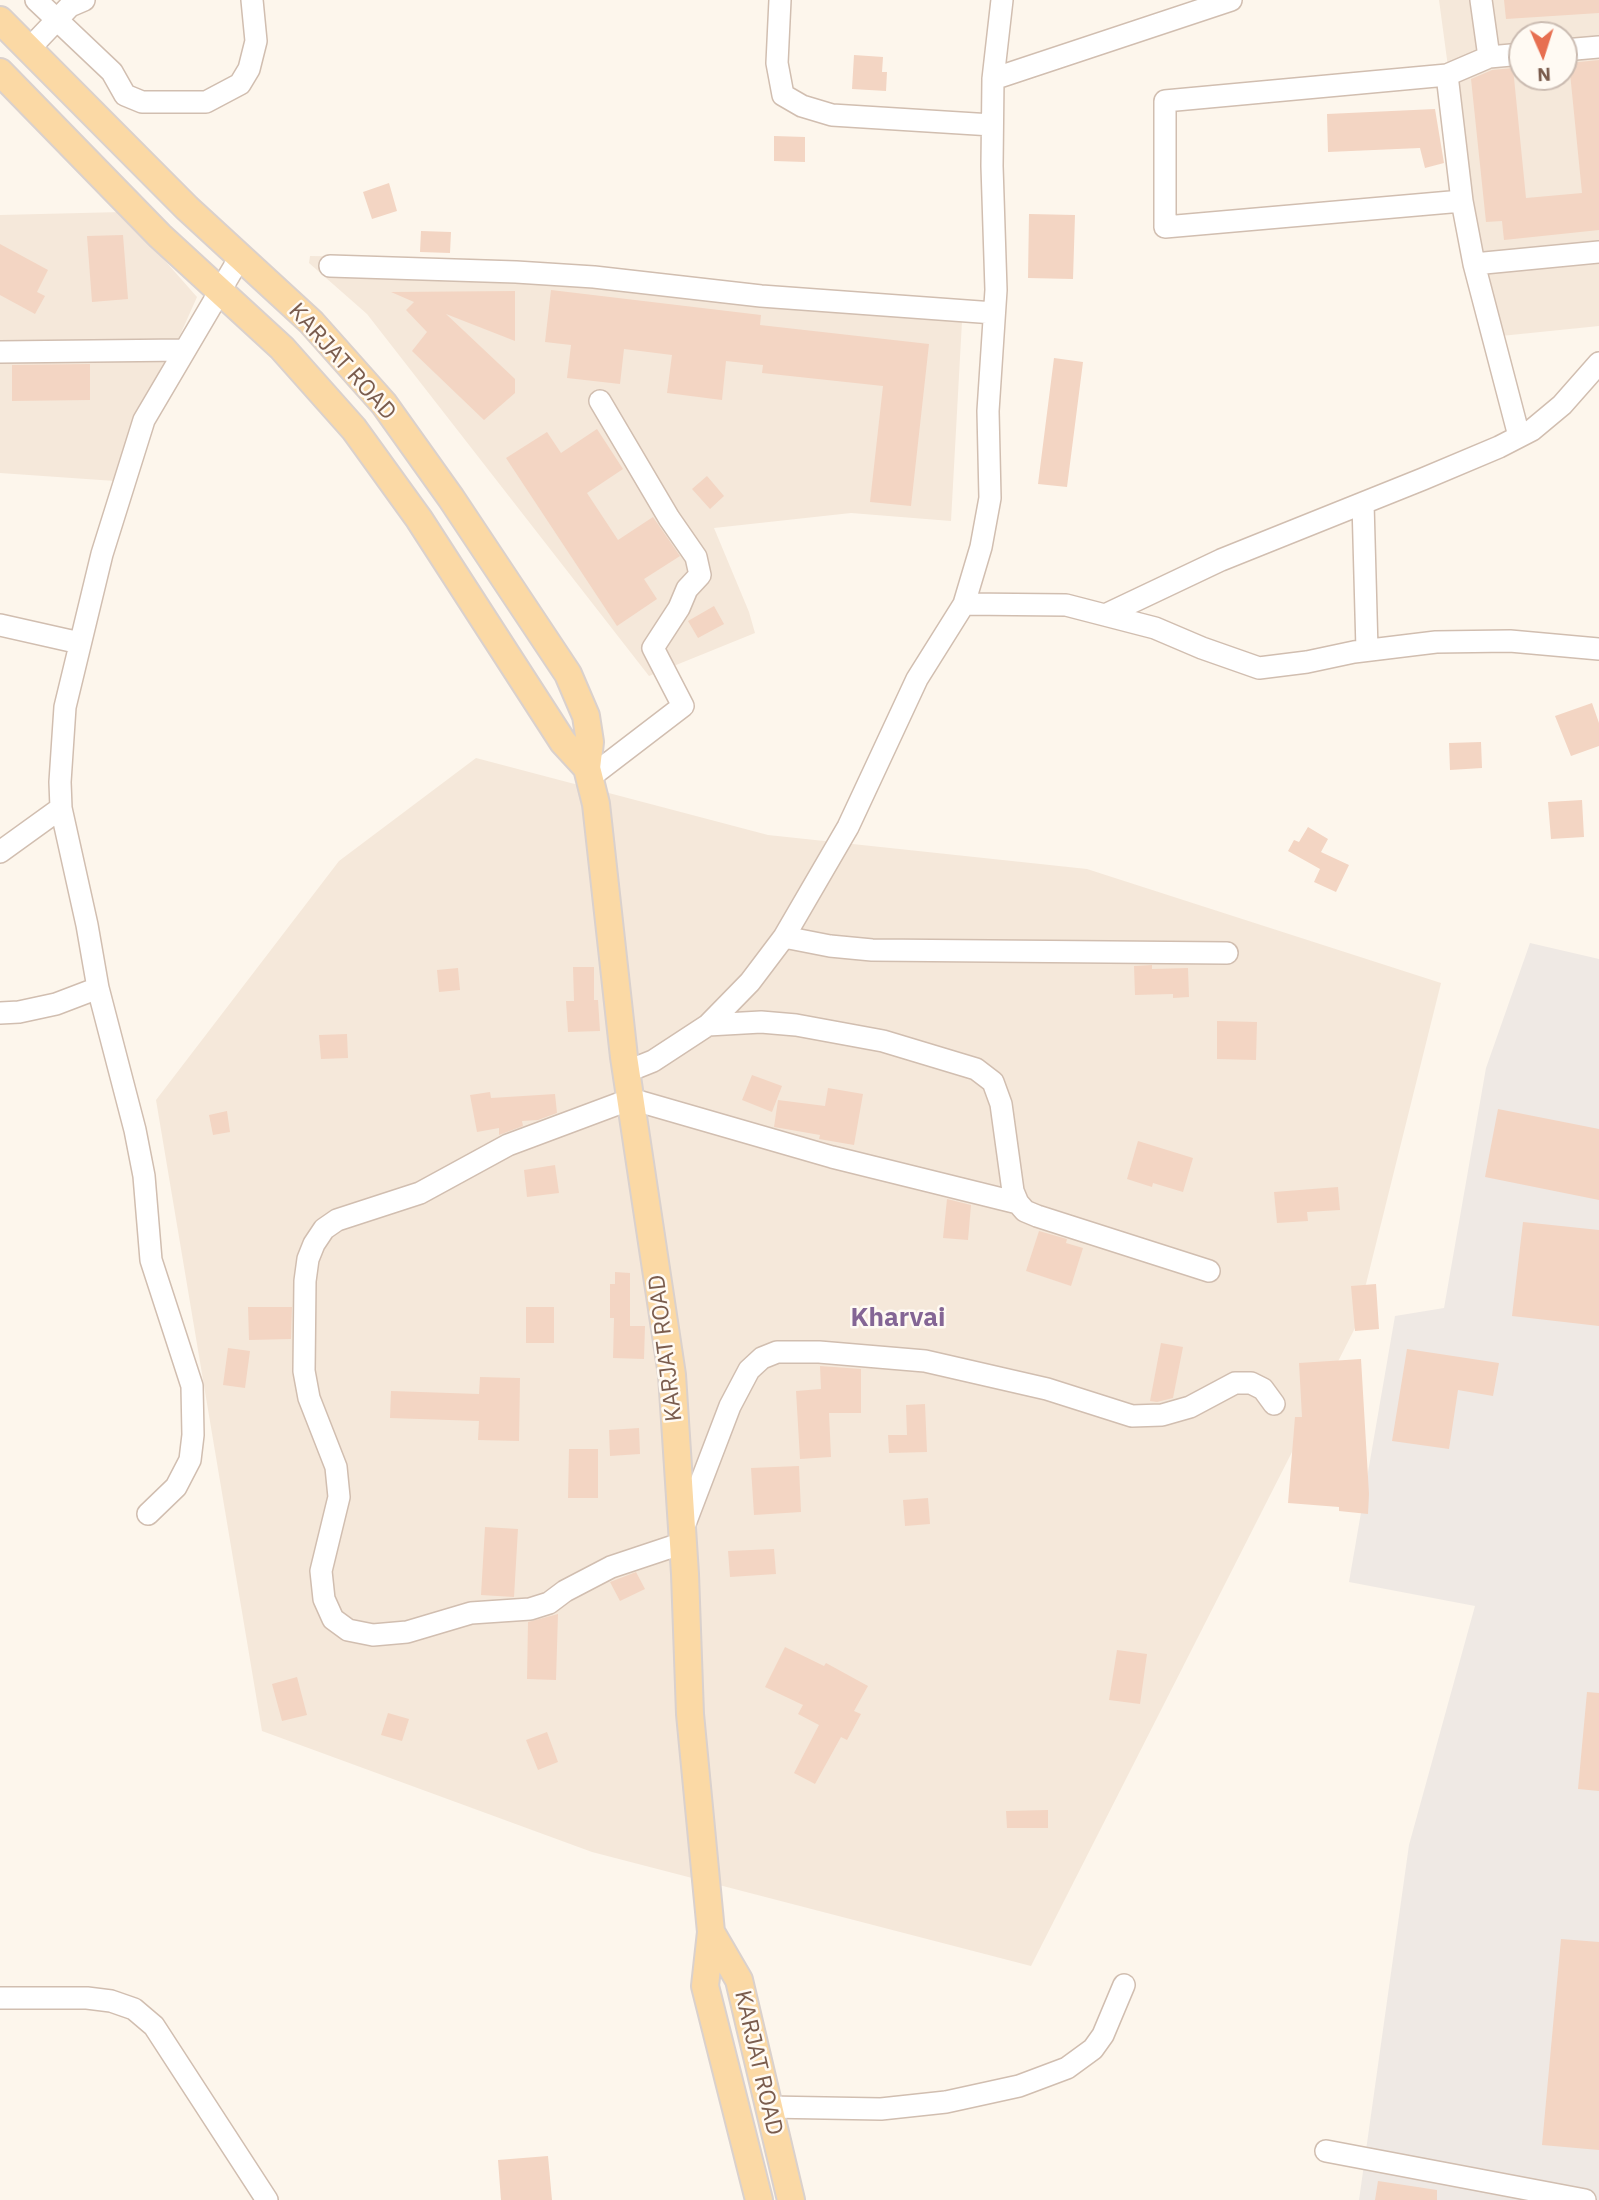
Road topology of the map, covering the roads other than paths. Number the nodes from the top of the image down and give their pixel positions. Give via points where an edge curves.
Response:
1 (36, 0) edge
2 (84, 0) edge
3 (92, 0) edge
4 (251, 0) edge
5 (780, 0) edge
6 (1002, 0) edge
7 (1231, 0) edge
8 (1482, 0) edge
9 (0, 20) edge
10 (57, 20) junction
11 (1599, 47) edge
12 (29, 49) junction
13 (1578, 49) edge
14 (1508, 55) edge
15 (1489, 57) junction
16 (0, 72) edge
17 (1447, 75) junction
18 (993, 79) junction
19 (992, 125) junction
20 (1462, 201) junction
21 (1599, 252) edge
22 (240, 257) junction
23 (1474, 264) junction
24 (330, 266) dead end
25 (219, 291) junction
26 (994, 313) junction
27 (185, 350) junction
28 (0, 352) edge
29 (1599, 363) edge
30 (600, 401) dead end
31 (1519, 436) junction
32 (1363, 503) junction
33 (964, 604) junction
34 (1105, 615) junction
35 (0, 625) edge
36 (80, 643) junction
37 (1599, 649) edge
38 (1367, 650) junction
39 (588, 773) junction
40 (61, 808) junction
41 (0, 852) edge
42 (784, 937) junction
43 (1227, 954) dead end
44 (98, 988) junction
45 (0, 1013) edge
46 (708, 1025) junction
47 (628, 1071) junction
48 (631, 1098) junction
49 (1018, 1203) junction
50 (1209, 1270) dead end
51 (1273, 1404) dead end
52 (148, 1514) dead end
53 (683, 1537) junction
54 (711, 1931) junction
55 (1124, 1985) dead end
56 (0, 1998) edge
57 (768, 2107) junction
58 (1326, 2151) dead end
59 (267, 2200) edge
60 (759, 2200) edge
61 (789, 2200) edge
62 (1585, 2200) edge

1 - 10 street
2 - 3 street
2 - 10 street via 70,5
4 - 10 street via 256,41 249,69 240,84 206,102 142,102 125,94 112,72
5 - 19 street via 776,62 783,95 832,115
6 - 18 street
7 - 18 street
8 - 15 street
9 - 12 main road, KARJAT ROAD
10 - 12 street
11 - 13 street
12 - 22 main road, KARJAT ROAD
14 - 15 street
15 - 17 street
16 - 25 main road, KARJAT ROAD
17 - 20 street
17 - 20 street via 1165,101 1165,227
18 - 19 street
19 - 26 street
20 - 23 street
21 - 23 street
22 - 25 street
22 - 39 main road, KARJAT ROAD via 311,323 384,404 451,498 568,674 586,716
23 - 31 street
24 - 26 street via 542,274
25 - 27 street
25 - 39 main road, KARJAT ROAD via 282,348 354,429
26 - 33 street via 988,411 990,498
27 - 28 street
27 - 36 street via 144,420
29 - 31 street via 1562,405
30 - 39 street via 696,557 699,575 653,648 683,705
31 - 32 street
32 - 34 street via 1221,560
32 - 38 street
33 - 34 street via 1066,605
33 - 42 street via 917,679 848,827
34 - 38 street via 1155,628 1259,668
35 - 36 street
36 - 40 street via 65,707
37 - 38 street via 1510,641 1436,642
39 - 47 main road, KARJAT ROAD via 596,804
40 - 41 street
40 - 44 street
42 - 43 street via 872,950
42 - 46 street via 750,982
44 - 45 street via 56,1004
44 - 52 street via 144,1176 151,1260 192,1386 190,1460 176,1487
46 - 47 street via 653,1061
46 - 49 street via 796,1025 883,1041 976,1069 993,1082 1001,1104
47 - 48 main road, KARJAT ROAD
48 - 49 street via 832,1157
48 - 53 main road, KARJAT ROAD via 672,1375
48 - 53 street via 508,1145 420,1192 337,1220 314,1244 305,1281 304,1371 309,1398 336,1467 339,1497 321,1571 324,1599 333,1619 348,1630 373,1635 407,1632 471,1613 530,1609 549,1603 611,1567
49 - 50 street via 1037,1216
51 - 53 street via 1263,1389 1234,1383 1190,1406 1162,1415 1132,1416 1047,1389 925,1361 777,1353 762,1358 749,1370 730,1406
53 - 54 main road, KARJAT ROAD via 690,1714
54 - 57 main road, KARJAT ROAD via 739,1980
54 - 60 main road, KARJAT ROAD via 705,1986
55 - 57 street via 1104,2035 1093,2049 1067,2068 1020,2087 881,2109
56 - 59 street via 87,1998 134,2009 154,2026
57 - 61 main road, KARJAT ROAD
58 - 62 street

